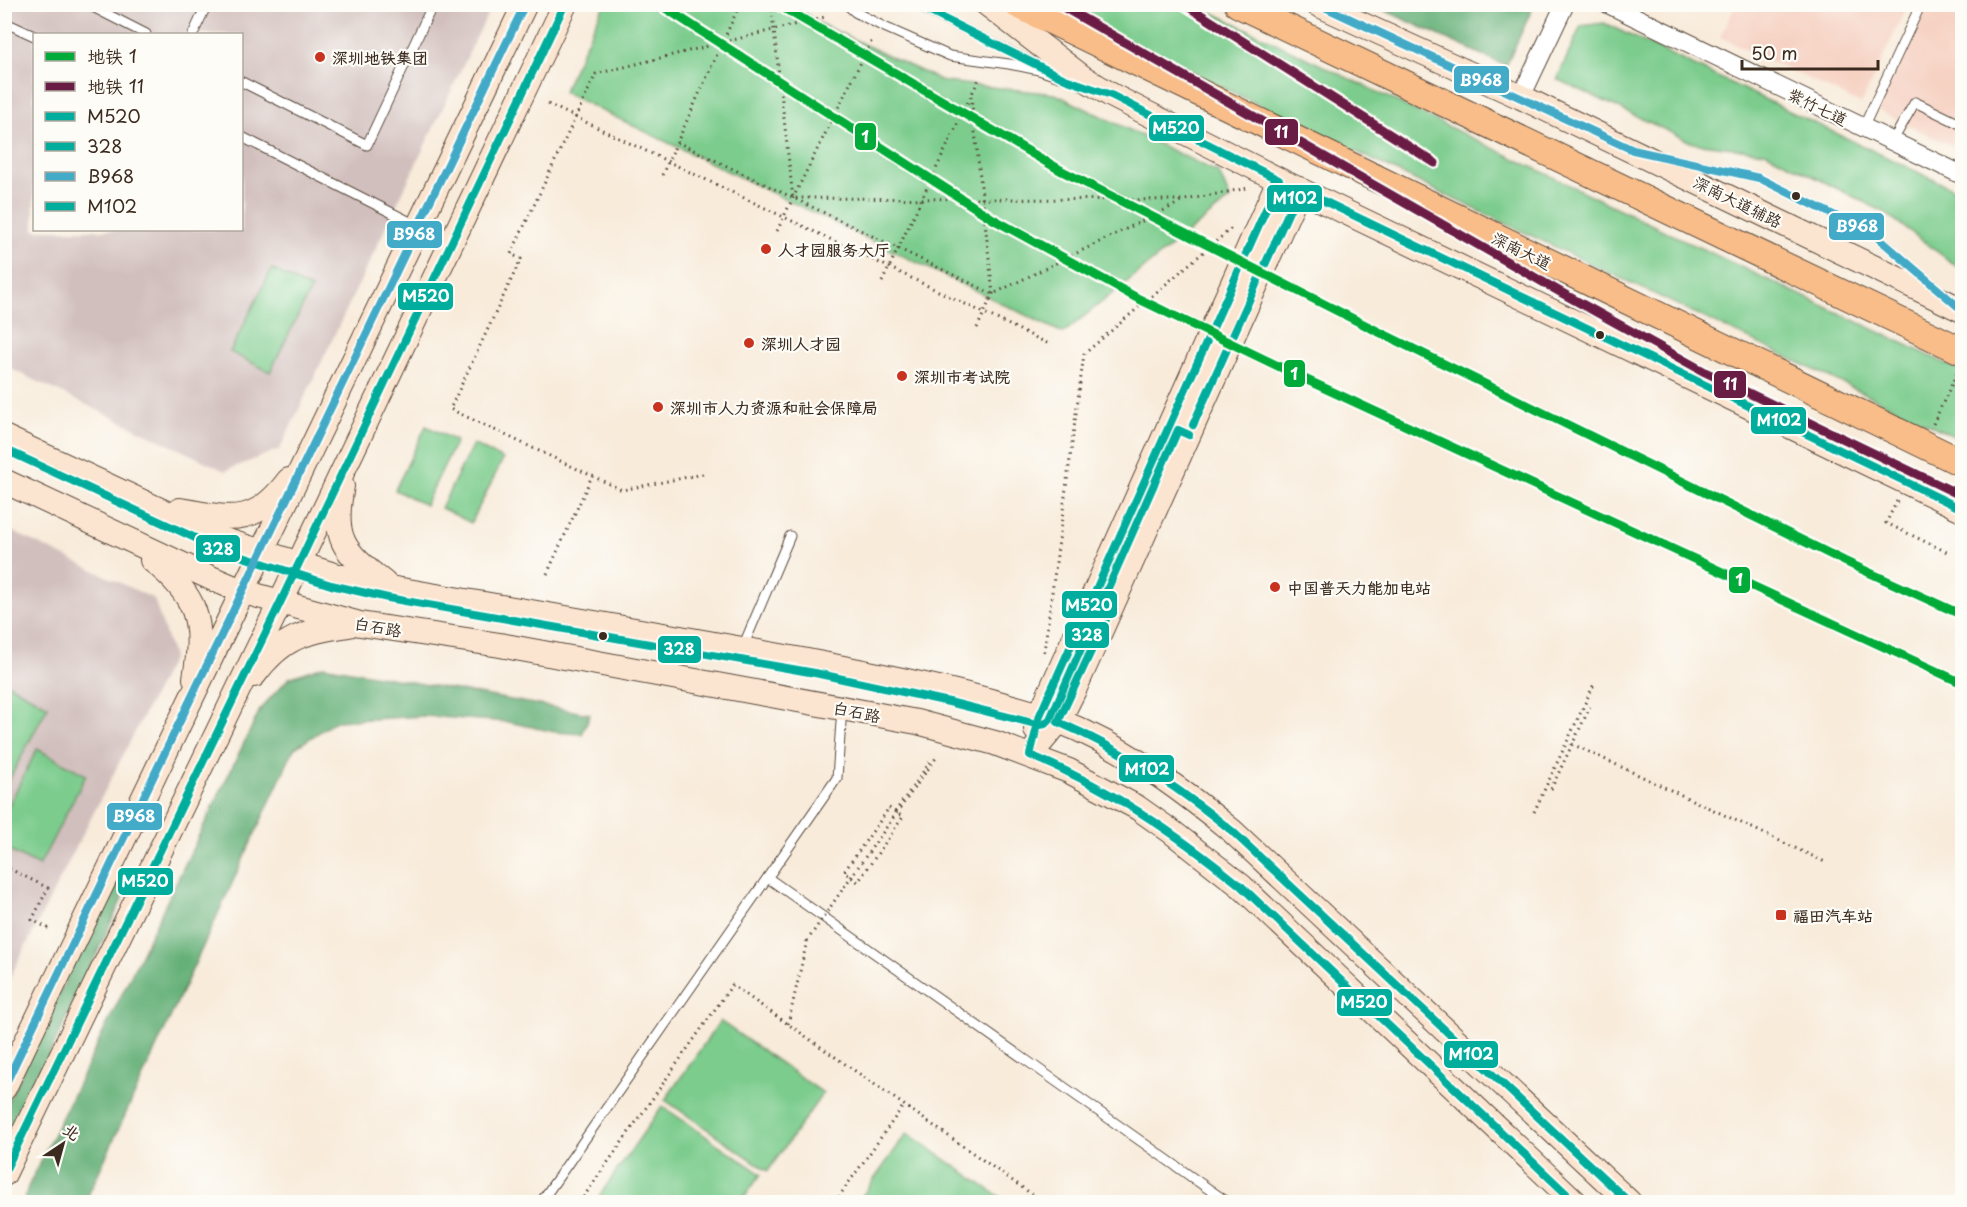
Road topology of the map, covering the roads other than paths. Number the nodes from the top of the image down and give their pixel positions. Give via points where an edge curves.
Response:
1 (87, 4) edge
2 (207, 4) edge
3 (433, 4) edge
4 (525, 4) edge
5 (565, 4) edge
6 (846, 4) edge
7 (913, 4) edge
8 (987, 4) edge
9 (1017, 4) edge
10 (1238, 4) edge
11 (1317, 4) edge
12 (1565, 4) edge
13 (1608, 4) edge
14 (1921, 4) edge
15 (4, 22) edge
16 (145, 33) edge
17 (193, 33) edge
18 (33, 36) edge
19 (1065, 79) junction
20 (243, 83) edge
21 (1111, 95) junction
22 (1521, 97) junction
23 (1962, 125) edge
24 (1863, 128) junction
25 (243, 138) edge
26 (1892, 142) junction
27 (1962, 175) edge
28 (1289, 185) junction
29 (418, 226) junction
30 (1962, 310) edge
31 (1962, 351) edge
32 (4, 437) edge
33 (309, 454) junction
34 (348, 459) junction
35 (1961, 463) edge
36 (4, 481) edge
37 (141, 503) junction
38 (1962, 509) edge
39 (122, 536) junction
40 (790, 536) dead end
41 (262, 553) junction
42 (299, 564) junction
43 (390, 588) junction
44 (244, 592) junction
45 (280, 603) junction
46 (360, 624) junction
47 (742, 649) junction
48 (191, 700) junction
49 (842, 708) junction
50 (224, 717) junction
51 (1049, 718) junction
52 (1030, 755) junction
53 (768, 878) junction
54 (4, 1088) edge
55 (4, 1174) edge
56 (541, 1203) edge
57 (1227, 1203) edge
58 (1575, 1203) edge
59 (1629, 1203) edge

1 - 16 lane
2 - 17 lane
3 - 20 lane via 367,146
4 - 29 main road
5 - 34 main road
6 - 19 lane via 882,26 950,56 1009,64
7 - 19 lane
8 - 21 main road
9 - 35 main road, 深南大道
10 - 31 main road
11 - 22 main road, 深南大道辅路
12 - 22 street
13 - 24 street, 紫竹七道
14 - 24 lane
15 - 18 lane
19 - 21 lane
21 - 28 main road
22 - 30 main road, 深南大道辅路
23 - 26 lane via 1915,102
24 - 26 street, 紫竹七道
25 - 29 lane
26 - 27 street, 紫竹七道
28 - 38 main road
28 - 51 main road
29 - 33 main road
32 - 37 main road
33 - 37 main road via 273,499 238,518
33 - 41 main road
34 - 42 main road
34 - 43 main road via 339,511 342,543 357,563
36 - 39 main road, 白石路
37 - 41 main road
39 - 44 main road, 白石路
39 - 48 main road via 178,582 190,598 199,637
40 - 47 lane
41 - 42 main road
41 - 44 main road
42 - 43 main road
42 - 45 main road
43 - 47 main road
44 - 45 main road, 白石路
44 - 48 main road
45 - 46 main road, 白石路
45 - 50 main road
46 - 49 main road, 白石路 via 500,645
46 - 50 main road via 315,630 281,645 265,660
47 - 51 main road via 943,688
48 - 54 main road
49 - 52 main road, 白石路 via 955,731
49 - 53 lane via 837,778
50 - 55 main road
51 - 52 main road
51 - 59 main road via 1125,754 1199,803
52 - 58 main road, 白石路 via 1102,787 1207,858
53 - 56 lane
53 - 57 lane

